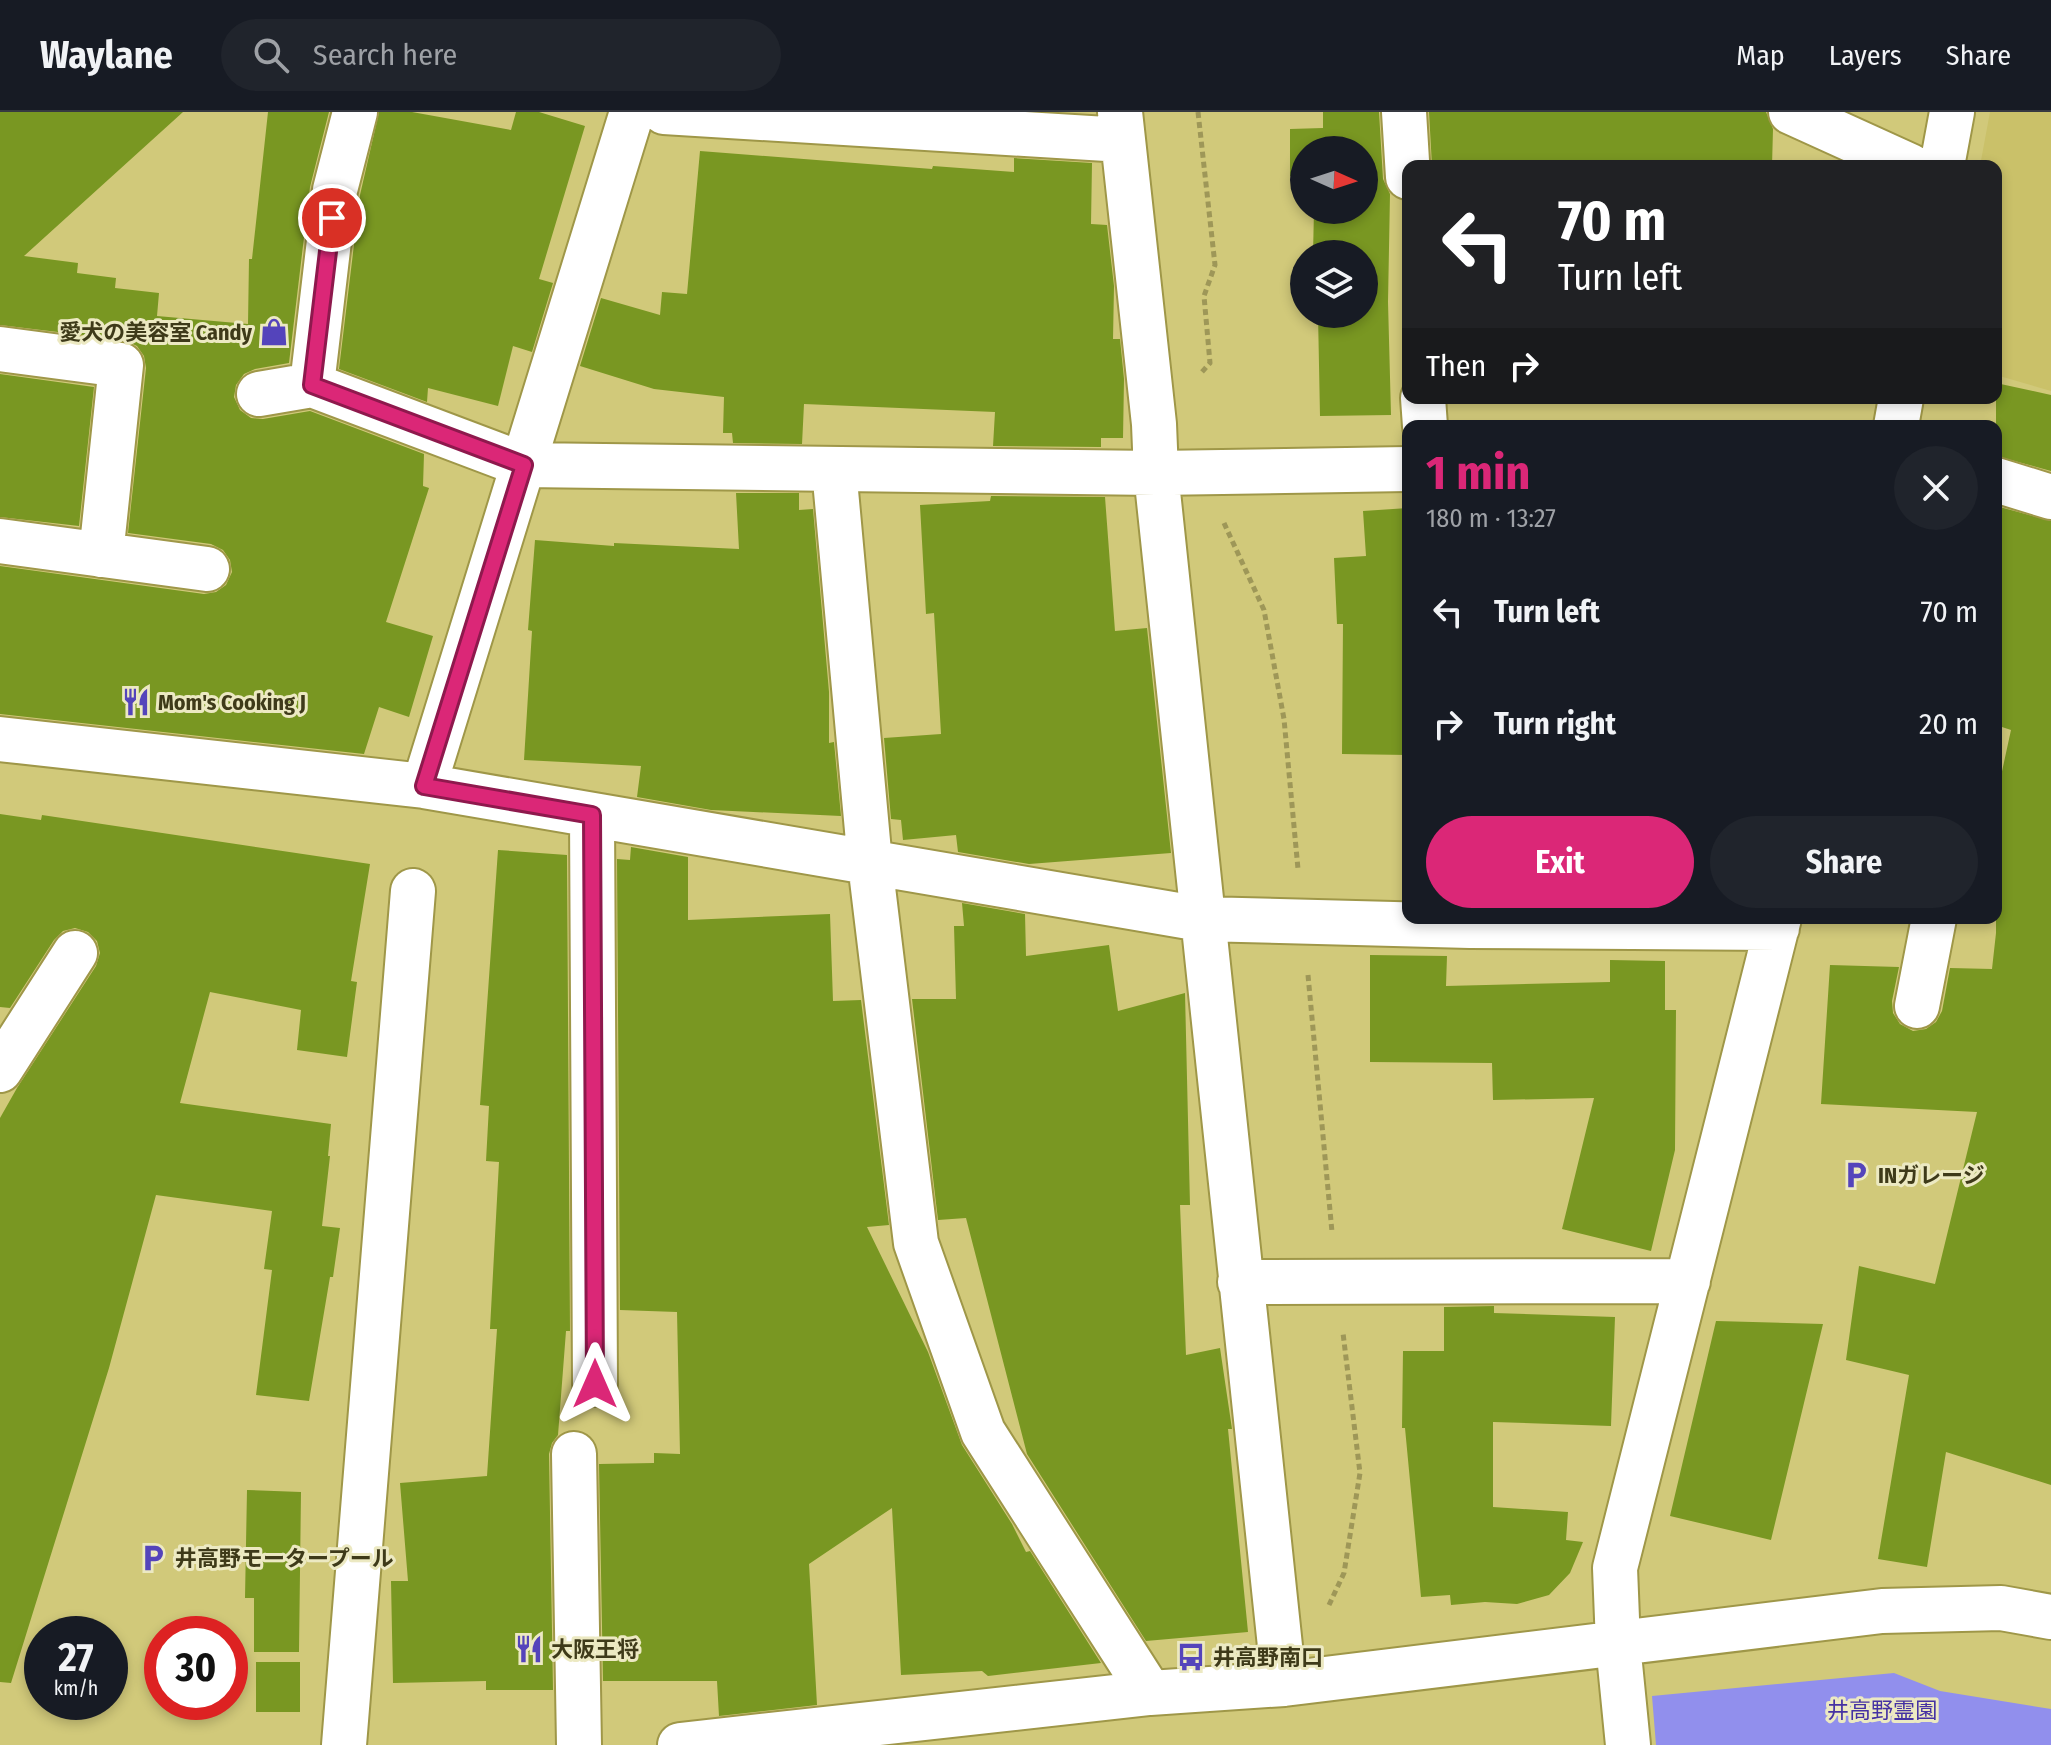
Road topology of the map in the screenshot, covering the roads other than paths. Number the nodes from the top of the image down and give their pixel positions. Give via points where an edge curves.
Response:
1 (355, 112) edge
2 (632, 112) edge
3 (664, 112) edge
4 (1404, 112) edge
5 (1791, 112) edge
6 (1952, 112) edge
7 (1121, 126) edge
8 (1407, 160) edge
9 (1897, 160) edge
10 (1943, 160) edge
11 (0, 349) edge
12 (312, 385) junction
13 (259, 394) dead end
14 (524, 465) junction
15 (834, 469) junction
16 (1402, 469) edge
17 (1156, 473) junction
18 (2002, 482) edge
19 (2051, 497) edge
20 (0, 541) edge
21 (101, 555) junction
22 (207, 569) dead end
23 (0, 739) edge
24 (424, 786) junction
25 (592, 815) junction
26 (870, 863) junction
27 (413, 891) dead end
28 (1201, 919) junction
29 (1402, 922) edge
30 (1778, 924) edge
31 (1933, 924) edge
32 (75, 953) dead end
33 (1917, 1006) dead end
34 (0, 1070) edge
35 (1688, 1281) junction
36 (1240, 1282) junction
37 (595, 1384) dead end
38 (574, 1454) dead end
39 (2051, 1617) edge
40 (1618, 1644) junction
41 (1284, 1684) junction
42 (1150, 1693) junction
43 (344, 1745) edge
44 (579, 1745) edge
45 (680, 1745) edge
46 (1628, 1745) edge

1 - 12 street via 335,190
2 - 14 street
3 - 7 street
4 - 8 street
5 - 9 street
6 - 10 street
7 - 17 street
11 - 21 street via 121,365
12 - 13 street
12 - 14 street
14 - 15 street
14 - 24 street
15 - 17 street
15 - 26 street
16 - 17 street
17 - 28 street
18 - 19 street
20 - 21 street
21 - 22 street
23 - 24 street
24 - 25 street
25 - 26 street
25 - 37 street
26 - 28 street
26 - 42 street via 916,1243 983,1432
27 - 43 street
28 - 29 street
28 - 36 street
30 - 35 street
31 - 33 street
32 - 34 street
35 - 36 street
35 - 40 street via 1615,1568
36 - 41 street
38 - 44 street
39 - 40 street via 2001,1608 1882,1611
40 - 41 street
40 - 46 street
41 - 42 street
42 - 45 street

